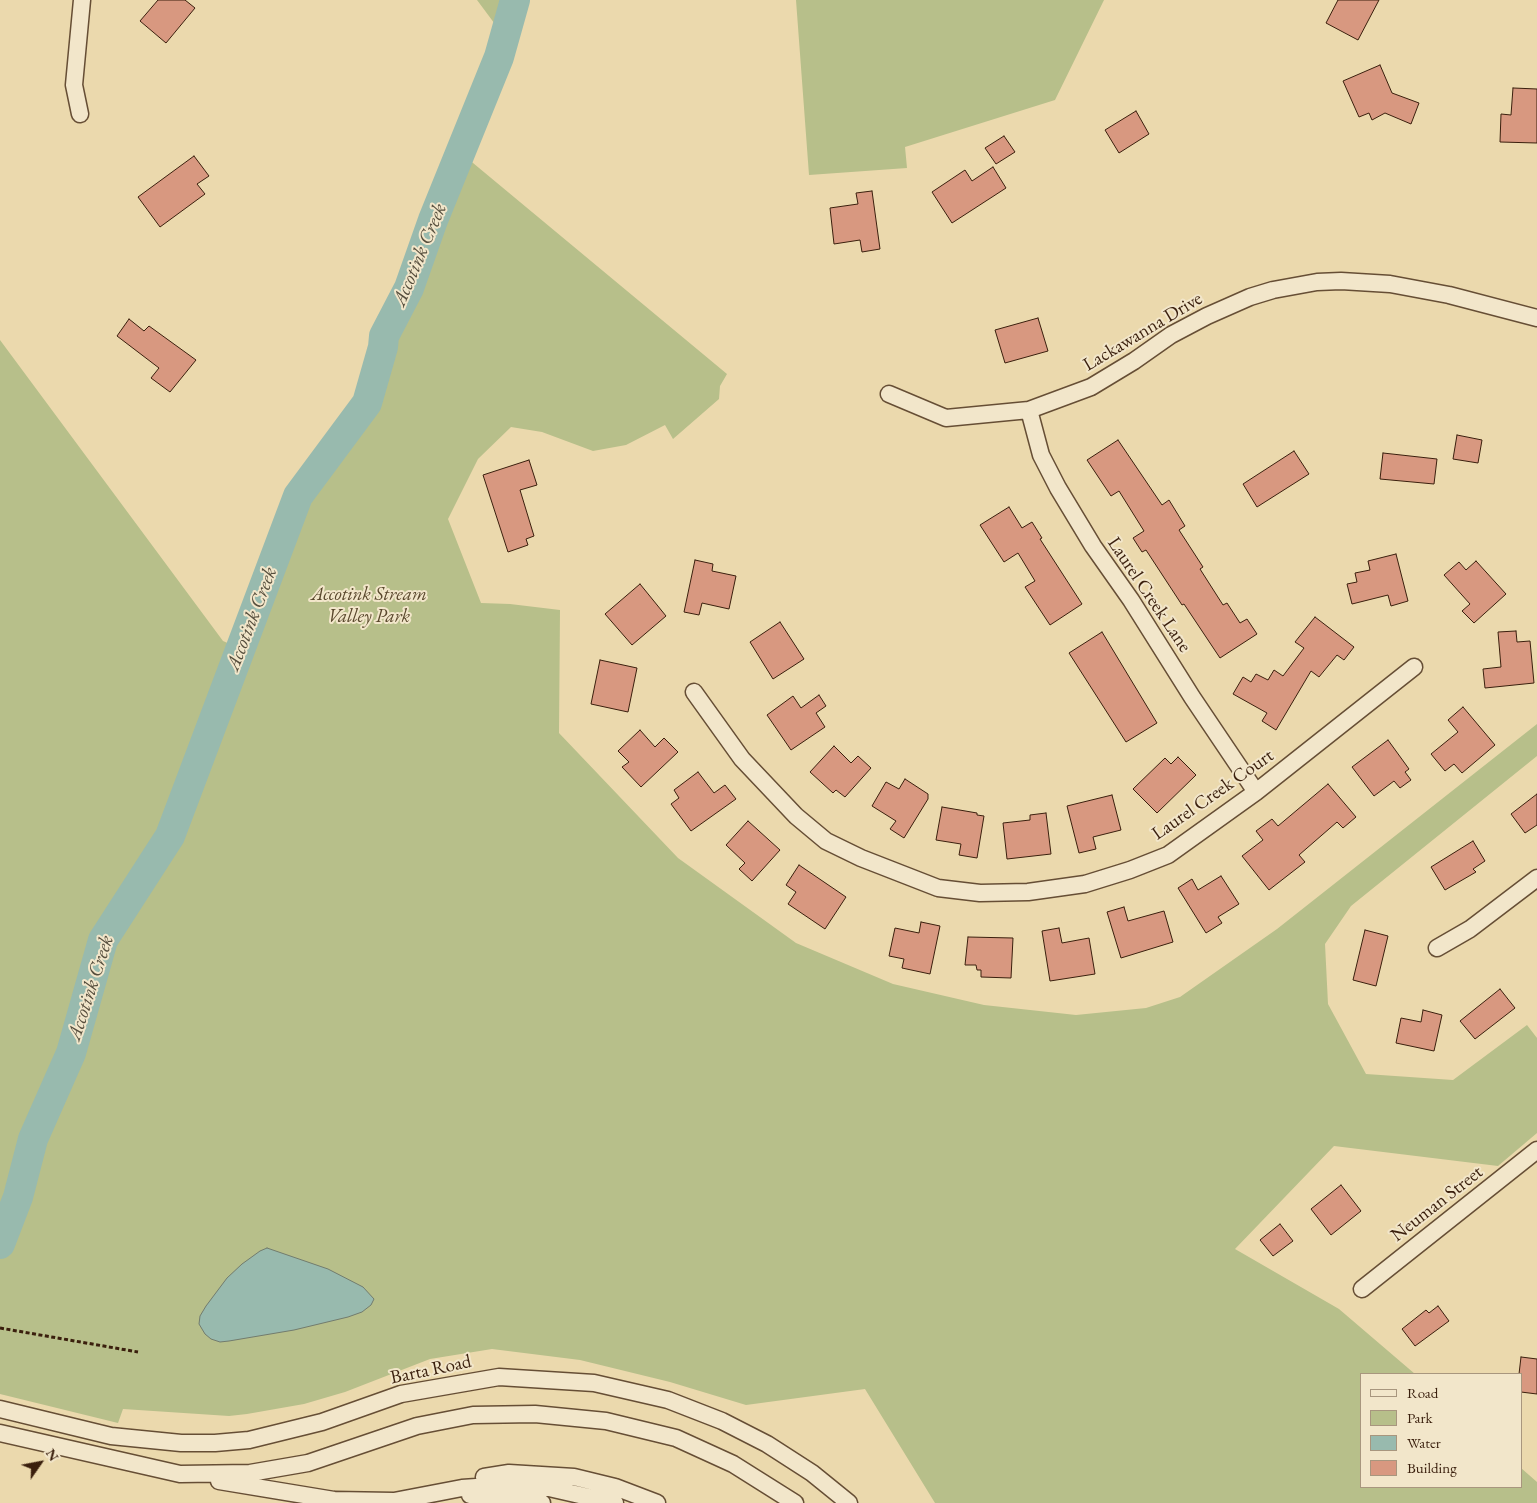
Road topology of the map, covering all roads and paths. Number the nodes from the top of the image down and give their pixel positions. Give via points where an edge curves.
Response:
1 (82, 0) edge
2 (80, 114) dead end
3 (1537, 318) edge
4 (889, 394) dead end
5 (1028, 410) junction
6 (1414, 667) dead end
7 (694, 692) dead end
8 (1256, 792) junction
9 (1537, 878) edge
10 (1437, 948) dead end
11 (1537, 1150) edge
12 (1362, 1289) dead end
13 (0, 1328) edge
14 (138, 1352) dead end
15 (0, 1409) edge
16 (0, 1432) edge
17 (180, 1474) junction
18 (418, 1497) junction
19 (473, 1503) edge
20 (542, 1503) edge
21 (614, 1503) edge
22 (658, 1503) edge
23 (795, 1503) edge
24 (849, 1503) edge

1 - 2 street via 74,85
3 - 5 street, Lackawanna Drive via 1449,294 1390,284 1342,281 1297,285 1250,297 1207,316 1171,335 1091,387
4 - 5 street, Lackawanna Drive via 946,418
5 - 8 street, Laurel Creek Lane via 1041,455 1068,505
6 - 8 street, Laurel Creek Court
7 - 8 street, Laurel Creek Court via 742,759 796,816 826,841 938,888 980,893 1028,892 1094,881 1168,854
9 - 10 street via 1470,929
11 - 12 street, Neuman Street
13 - 14 path
15 - 24 street, Barta Road via 111,1436 215,1443 250,1440 322,1422 401,1394 489,1378 594,1383 668,1400 722,1421 767,1444 812,1473
16 - 17 street
17 - 18 street via 334,1500 394,1501
17 - 23 street via 250,1473 308,1463 417,1426 473,1415 535,1414 606,1421 676,1438 733,1464
18 - 19 street
18 - 20 street via 471,1495
18 - 21 street via 462,1488 505,1485 549,1488
18 - 22 street via 462,1481 509,1473 574,1477 615,1487

